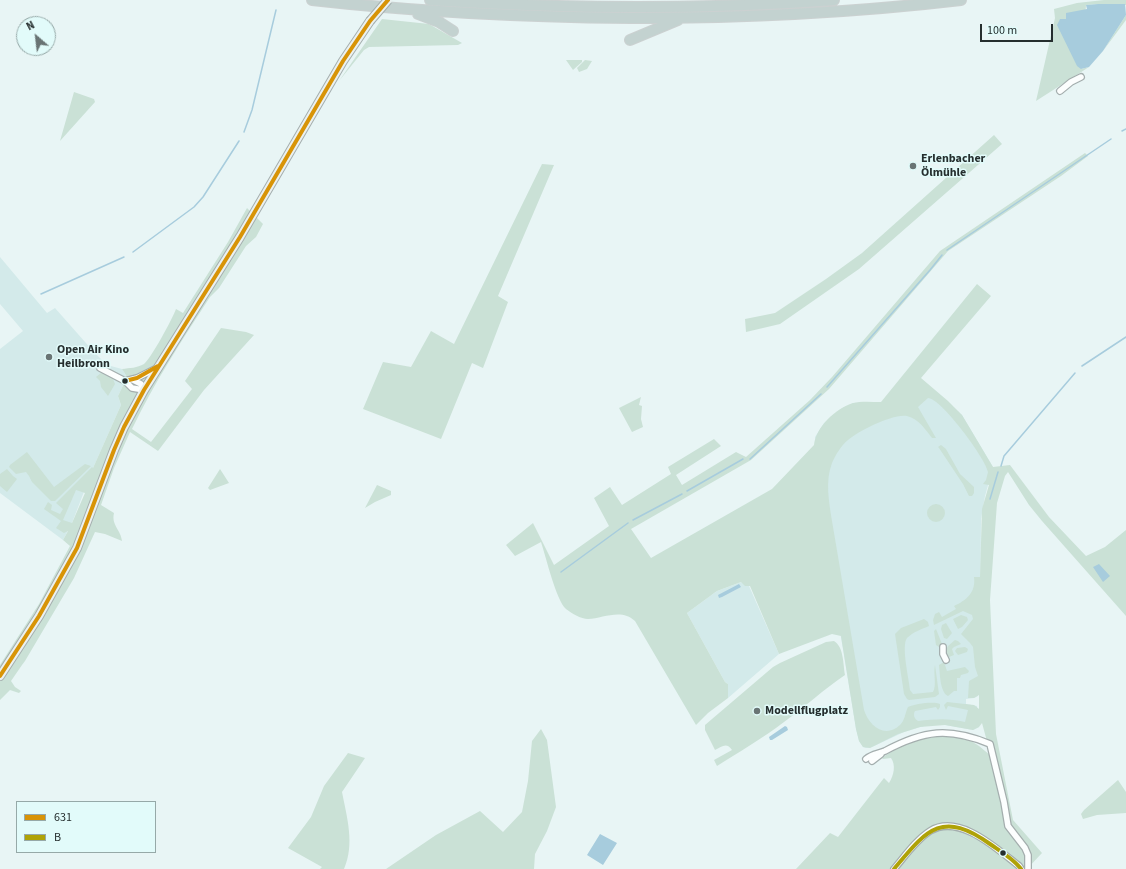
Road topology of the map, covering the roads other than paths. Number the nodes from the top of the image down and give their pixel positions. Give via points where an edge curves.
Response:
1 (312, 0) edge
2 (388, 0) edge
3 (430, 0) edge
4 (674, 0) edge
5 (834, 0) edge
6 (961, 0) edge
7 (648, 7) junction
8 (407, 10) junction
9 (685, 18) junction
10 (453, 31) dead end
11 (630, 40) dead end
12 (1082, 77) dead end
13 (1060, 90) dead end
14 (100, 368) dead end
15 (157, 368) junction
16 (133, 380) junction
17 (125, 381) junction
18 (144, 390) junction
19 (943, 647) dead end
20 (946, 660) dead end
21 (0, 676) edge
22 (869, 760) dead end
23 (894, 869) edge
24 (1021, 869) edge
25 (1028, 869) edge

1 - 8 highway
2 - 15 main road, bridge via 370,21 343,61 240,237
3 - 7 highway via 489,4
4 - 7 highway
5 - 7 highway
6 - 9 highway via 820,12
8 - 9 highway via 533,16
8 - 10 highway via 439,22
9 - 11 highway
12 - 13 street
14 - 17 street
15 - 16 street
15 - 18 main road
16 - 17 street
16 - 18 street via 141,384
17 - 18 street via 132,388
18 - 21 main road via 114,450 77,548 39,616
19 - 20 street
22 - 25 street via 905,741 933,733 952,733 990,744 1008,826 1025,848
23 - 24 street via 931,830 945,826 970,831

